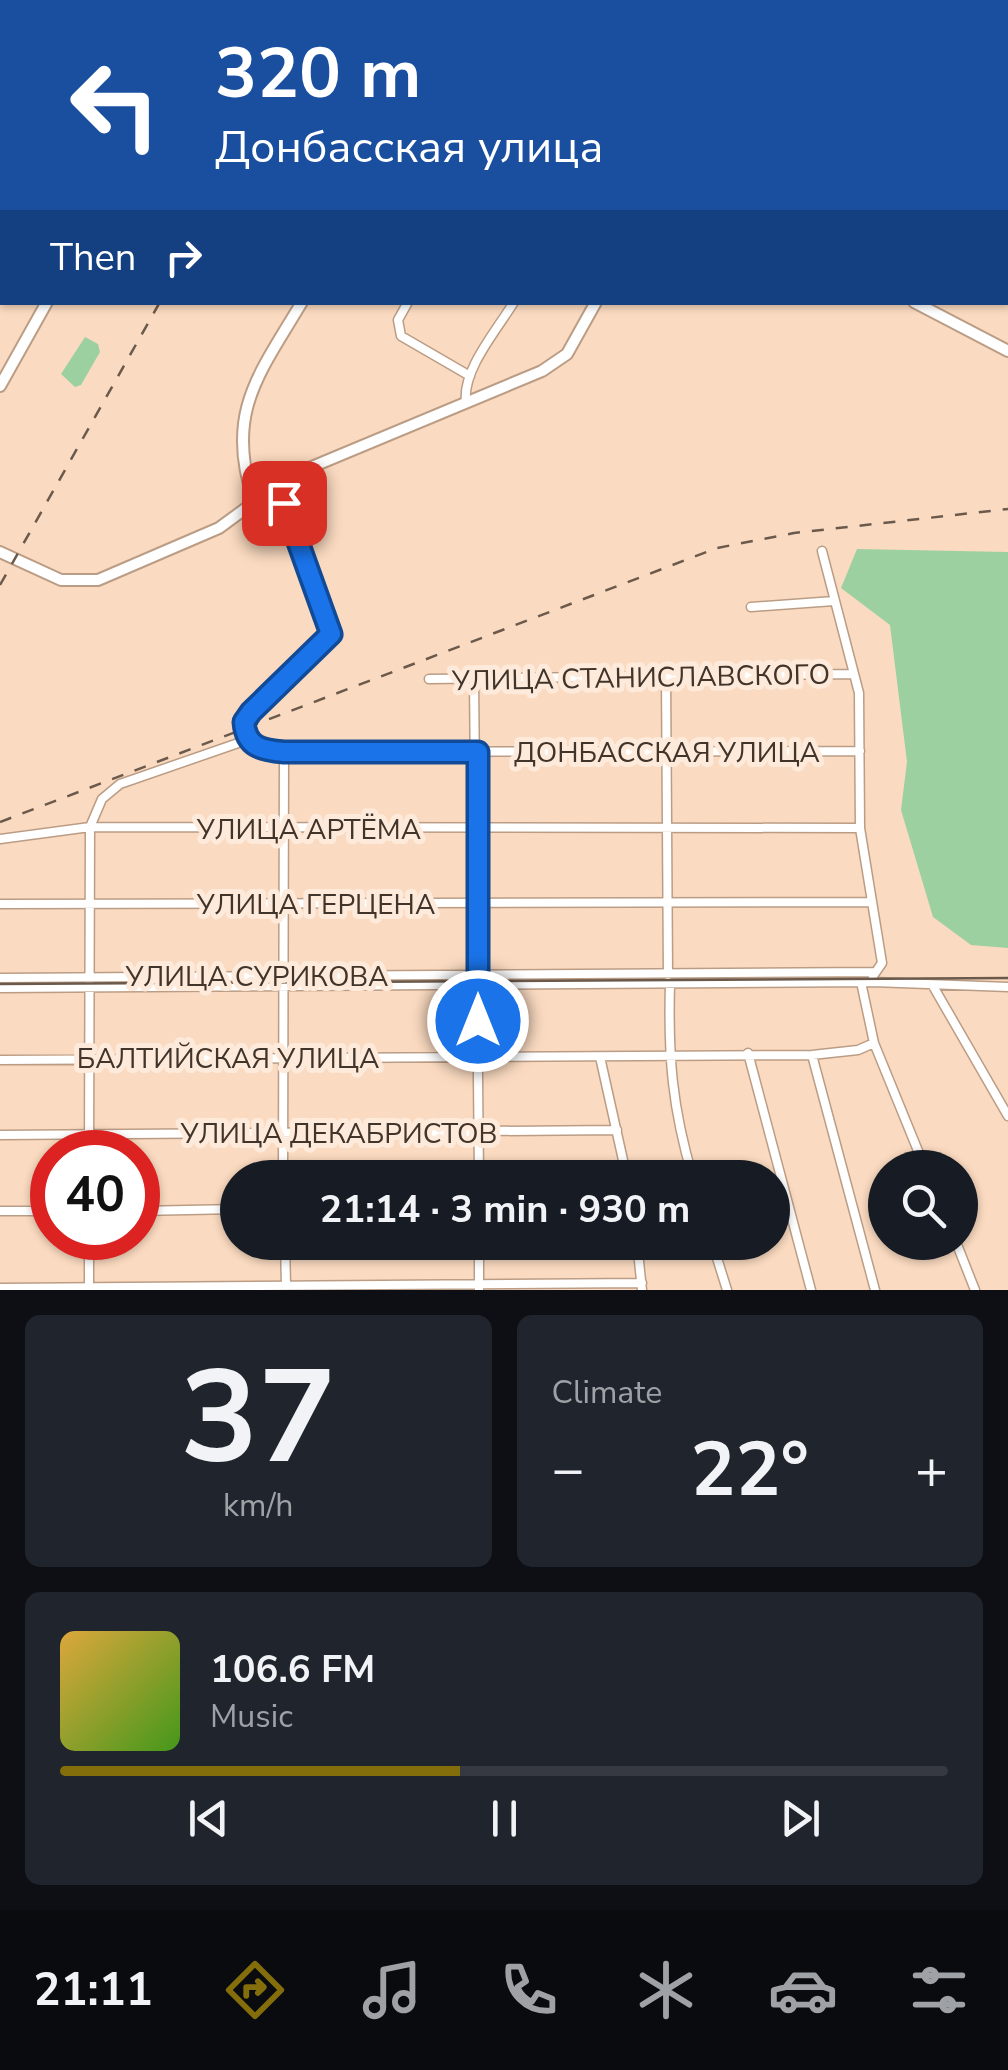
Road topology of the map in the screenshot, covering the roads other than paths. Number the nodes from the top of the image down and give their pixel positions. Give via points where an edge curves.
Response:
1 (45, 305) edge
2 (300, 305) edge
3 (406, 305) edge
4 (512, 305) edge
5 (594, 305) edge
6 (920, 305) edge
7 (1008, 351) edge
8 (470, 376) junction
9 (0, 386) edge
10 (466, 402) junction
11 (270, 488) junction
12 (254, 500) junction
13 (822, 550) dead end
14 (0, 552) edge
15 (834, 601) junction
16 (751, 607) dead end
17 (666, 674) junction
18 (852, 674) junction
19 (430, 679) dead end
20 (474, 680) junction
21 (247, 740) junction
22 (669, 751) junction
23 (284, 752) junction
24 (478, 752) junction
25 (860, 752) junction
26 (90, 827) junction
27 (860, 828) junction
28 (280, 829) junction
29 (477, 830) junction
30 (669, 830) junction
31 (0, 839) edge
32 (871, 902) junction
33 (668, 903) junction
34 (0, 904) edge
35 (282, 904) junction
36 (477, 904) junction
37 (87, 906) junction
38 (873, 977) junction
39 (0, 978) edge
40 (282, 980) junction
41 (478, 980) junction
42 (669, 980) junction
43 (89, 981) junction
44 (861, 982) junction
45 (933, 986) junction
46 (1008, 987) edge
47 (0, 988) edge
48 (874, 1043) junction
49 (748, 1053) junction
50 (812, 1055) junction
51 (283, 1056) junction
52 (668, 1056) junction
53 (600, 1057) junction
54 (478, 1058) junction
55 (87, 1059) junction
56 (0, 1060) edge
57 (1008, 1116) edge
58 (89, 1130) edge
59 (618, 1130) junction
60 (283, 1132) junction
61 (479, 1133) junction
62 (0, 1134) edge
63 (30, 1135) edge
64 (160, 1135) edge
65 (918, 1150) edge
66 (283, 1160) edge
67 (479, 1160) edge
68 (624, 1160) edge
69 (688, 1160) edge
70 (160, 1210) edge
71 (220, 1210) edge
72 (0, 1211) edge
73 (30, 1211) edge
74 (89, 1260) edge
75 (285, 1260) edge
76 (479, 1260) edge
77 (639, 1260) edge
78 (718, 1260) edge
79 (963, 1260) edge
80 (479, 1286) edge
81 (642, 1286) edge
82 (0, 1288) edge
83 (286, 1288) edge
84 (89, 1289) edge
85 (727, 1290) edge
86 (811, 1290) edge
87 (875, 1290) edge
88 (975, 1290) edge

1 - 9 main road
2 - 12 main road via 242,416 242,462
3 - 8 street via 398,320 401,336
4 - 8 street
5 - 10 main road via 566,354
6 - 7 main road
8 - 10 street
10 - 11 main road
11 - 12 main road
11 - 21 street via 284,503 331,634 251,712 244,722
12 - 14 main road via 218,528 98,580 61,580
13 - 15 street
15 - 16 street
15 - 18 street
17 - 18 street, УЛИЦА СТАНИСЛАВСКОГО
17 - 20 street, УЛИЦА СТАНИСЛАВСКОГО
17 - 22 street
18 - 25 street via 859,693
19 - 20 street, УЛИЦА СТАНИСЛАВСКОГО
20 - 24 street
21 - 23 street, ДОНБАССКАЯ УЛИЦА via 260,750
21 - 26 street via 120,784 102,799
22 - 24 street, ДОНБАССКАЯ УЛИЦА
22 - 25 street, ДОНБАССКАЯ УЛИЦА
22 - 30 street
23 - 24 street, ДОНБАССКАЯ УЛИЦА
23 - 28 street
24 - 29 street
25 - 27 street
26 - 28 street, УЛИЦА АРТЁМА
26 - 31 street, УЛИЦА АРТЁМА
26 - 37 street
27 - 30 street, УЛИЦА АРТЁМА
27 - 32 street
28 - 29 street, УЛИЦА АРТЁМА
28 - 35 street
29 - 30 street, УЛИЦА АРТЁМА
29 - 36 street
30 - 33 street
32 - 33 street, УЛИЦА ГЕРЦЕНА
32 - 38 street via 882,963
33 - 36 street, УЛИЦА ГЕРЦЕНА
33 - 42 street
34 - 37 street, УЛИЦА ГЕРЦЕНА
35 - 36 street, УЛИЦА ГЕРЦЕНА
35 - 37 street, УЛИЦА ГЕРЦЕНА
35 - 40 street
36 - 41 street
37 - 43 street
38 - 42 street, УЛИЦА СУРИКОВА
38 - 44 street, УЛИЦА СУРИКОВА
38 - 45 street
39 - 43 street, УЛИЦА СУРИКОВА
40 - 41 street, УЛИЦА СУРИКОВА
40 - 43 street, УЛИЦА СУРИКОВА
40 - 51 street
41 - 42 street, УЛИЦА СУРИКОВА
41 - 54 street
42 - 44 street, УЛИЦА СУРИКОВА
42 - 52 street
43 - 47 street, УЛИЦА СУРИКОВА
43 - 55 street
44 - 48 street
45 - 46 street
45 - 57 street
48 - 50 street, БАЛТИЙСКАЯ УЛИЦА
48 - 65 street
49 - 50 street, БАЛТИЙСКАЯ УЛИЦА
49 - 52 street, БАЛТИЙСКАЯ УЛИЦА
49 - 86 street
50 - 87 street
51 - 54 street, БАЛТИЙСКАЯ УЛИЦА
51 - 55 street, БАЛТИЙСКАЯ УЛИЦА
51 - 60 street
52 - 53 street, БАЛТИЙСКАЯ УЛИЦА
52 - 69 street
53 - 54 street, БАЛТИЙСКАЯ УЛИЦА
53 - 59 street
54 - 61 street
55 - 56 street, БАЛТИЙСКАЯ УЛИЦА
55 - 58 street
59 - 61 street, УЛИЦА ДЕКАБРИСТОВ
59 - 68 street
60 - 61 street, УЛИЦА ДЕКАБРИСТОВ
60 - 64 street, УЛИЦА ДЕКАБРИСТОВ
60 - 66 street
61 - 67 street
62 - 63 street, УЛИЦА ДЕКАБРИСТОВ
70 - 71 street
72 - 73 street
74 - 84 street
75 - 83 street
76 - 80 street
77 - 81 street
78 - 85 street
79 - 88 street
80 - 81 street
80 - 83 street
82 - 84 street
83 - 84 street

